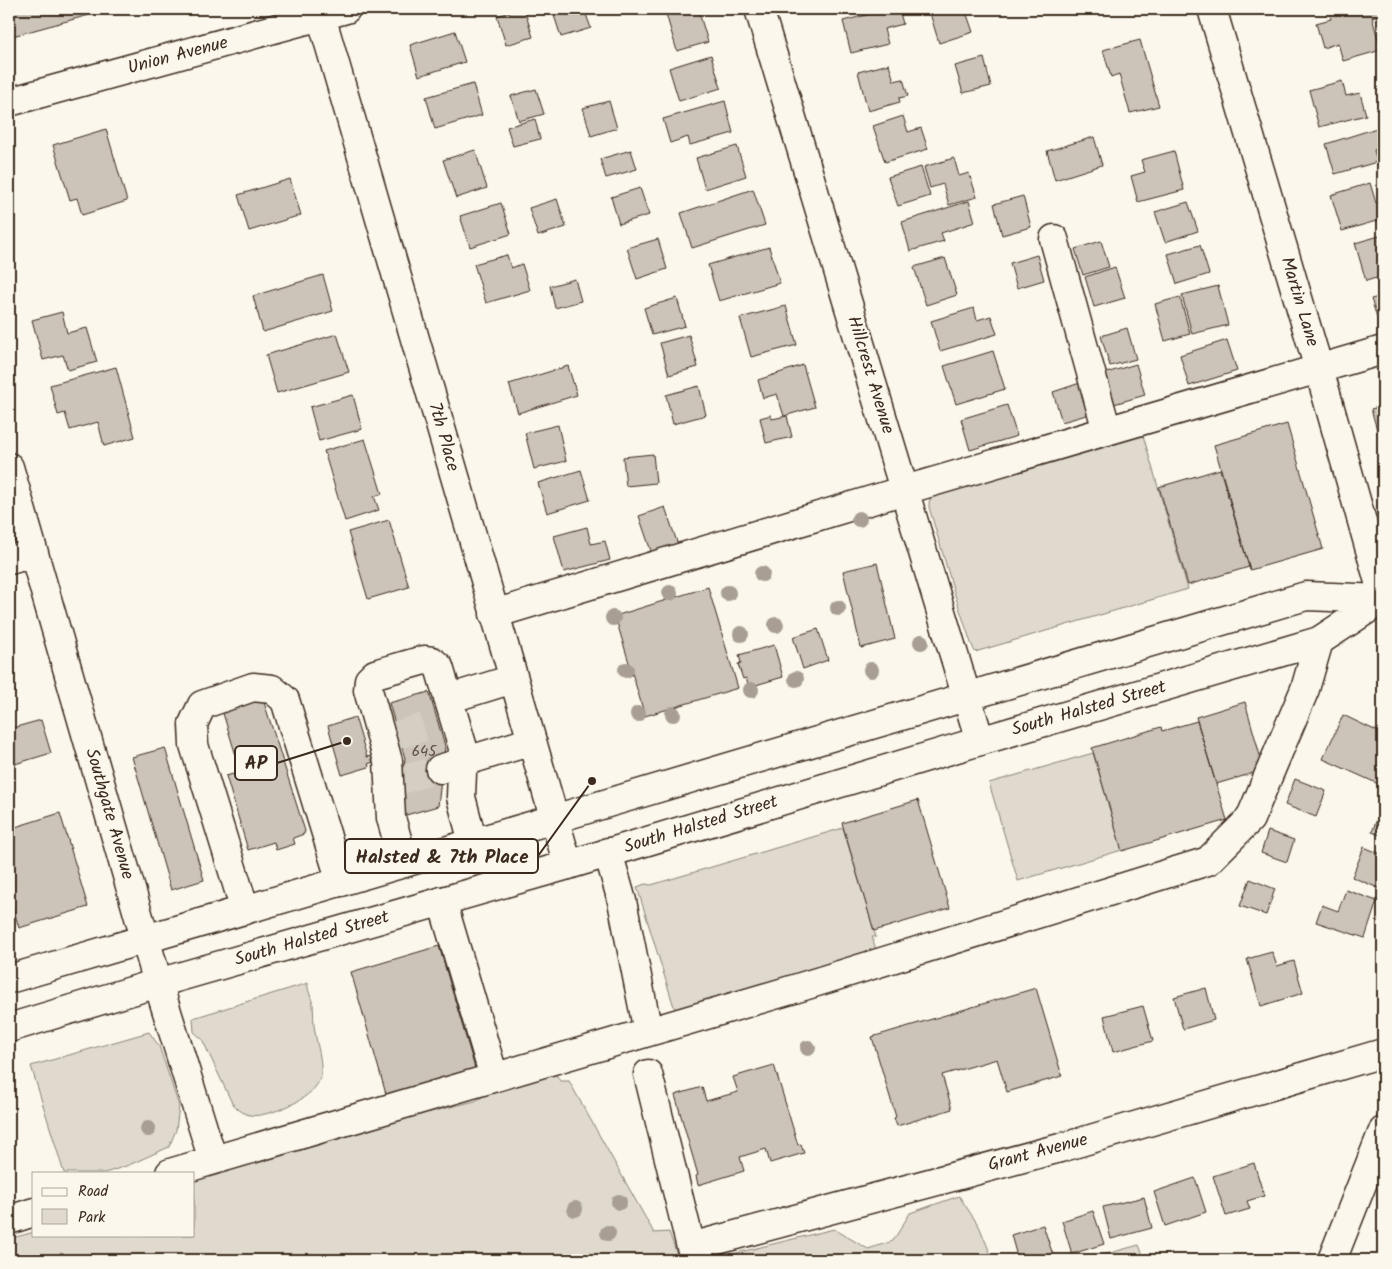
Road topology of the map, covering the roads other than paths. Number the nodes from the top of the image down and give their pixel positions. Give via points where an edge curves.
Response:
1 (346, 9) edge
2 (759, 9) edge
3 (1212, 9) edge
4 (320, 12) edge
5 (9, 102) edge
6 (1054, 239) dead end
7 (1383, 350) edge
8 (1319, 369) junction
9 (1107, 431) junction
10 (9, 467) edge
11 (905, 490) junction
12 (21, 557) edge
13 (1383, 598) edge
14 (494, 614) junction
15 (1319, 642) junction
16 (513, 679) junction
17 (967, 696) junction
18 (446, 714) junction
19 (532, 741) junction
20 (980, 741) junction
21 (452, 765) junction
22 (554, 819) junction
23 (473, 843) junction
24 (608, 852) junction
25 (404, 863) junction
26 (568, 865) junction
27 (341, 882) junction
28 (442, 901) junction
29 (245, 910) junction
30 (145, 939) junction
31 (9, 979) edge
32 (158, 983) junction
33 (9, 1028) edge
34 (648, 1032) junction
35 (1383, 1053) edge
36 (648, 1074) dead end
37 (494, 1077) junction
38 (1383, 1131) edge
39 (213, 1160) junction
40 (173, 1172) edge
41 (32, 1213) edge
42 (9, 1220) edge
43 (1332, 1260) edge

1 - 4 street, Union Avenue
2 - 11 street, Hillcrest Avenue
3 - 8 street, Martin Lane
4 - 5 street, Union Avenue
4 - 14 street, 7th Place
6 - 9 street
7 - 8 street
8 - 9 street
8 - 13 street, Martin Lane
9 - 11 street
10 - 12 street, Southgate Avenue
11 - 14 street
11 - 17 street, Hillcrest Avenue
12 - 30 street, Southgate Avenue
13 - 15 street, South Halsted Street
13 - 17 street via 1306,596
14 - 16 street, 7th Place
15 - 20 street, South Halsted Street
15 - 34 street via 1305,688 1250,819 1208,861
16 - 18 street
16 - 19 street, 7th Place
17 - 20 street, Hillcrest Avenue
17 - 22 street
18 - 21 street via 463,748
18 - 25 street via 439,667 432,661 424,660 376,674 370,680 368,690 390,737 388,761 395,782 391,818
19 - 21 street
19 - 22 street, 7th Place
20 - 24 street, South Halsted Street
21 - 23 street
22 - 23 street
22 - 26 street, 7th Place
23 - 25 street
24 - 26 street, South Halsted Street
24 - 34 street via 622,900
25 - 27 street
26 - 28 street, South Halsted Street
27 - 29 street
27 - 29 street via 285,700 272,690 253,687 202,705 193,724 194,746
28 - 32 street, South Halsted Street
28 - 37 street
29 - 30 street
30 - 31 street
30 - 32 street, Southgate Avenue
32 - 33 street, South Halsted Street
32 - 39 street, Southgate Avenue
34 - 37 street
35 - 36 street, Grant Avenue via 1060,1148 691,1247
37 - 39 street
38 - 43 street
39 - 40 street
41 - 42 street

